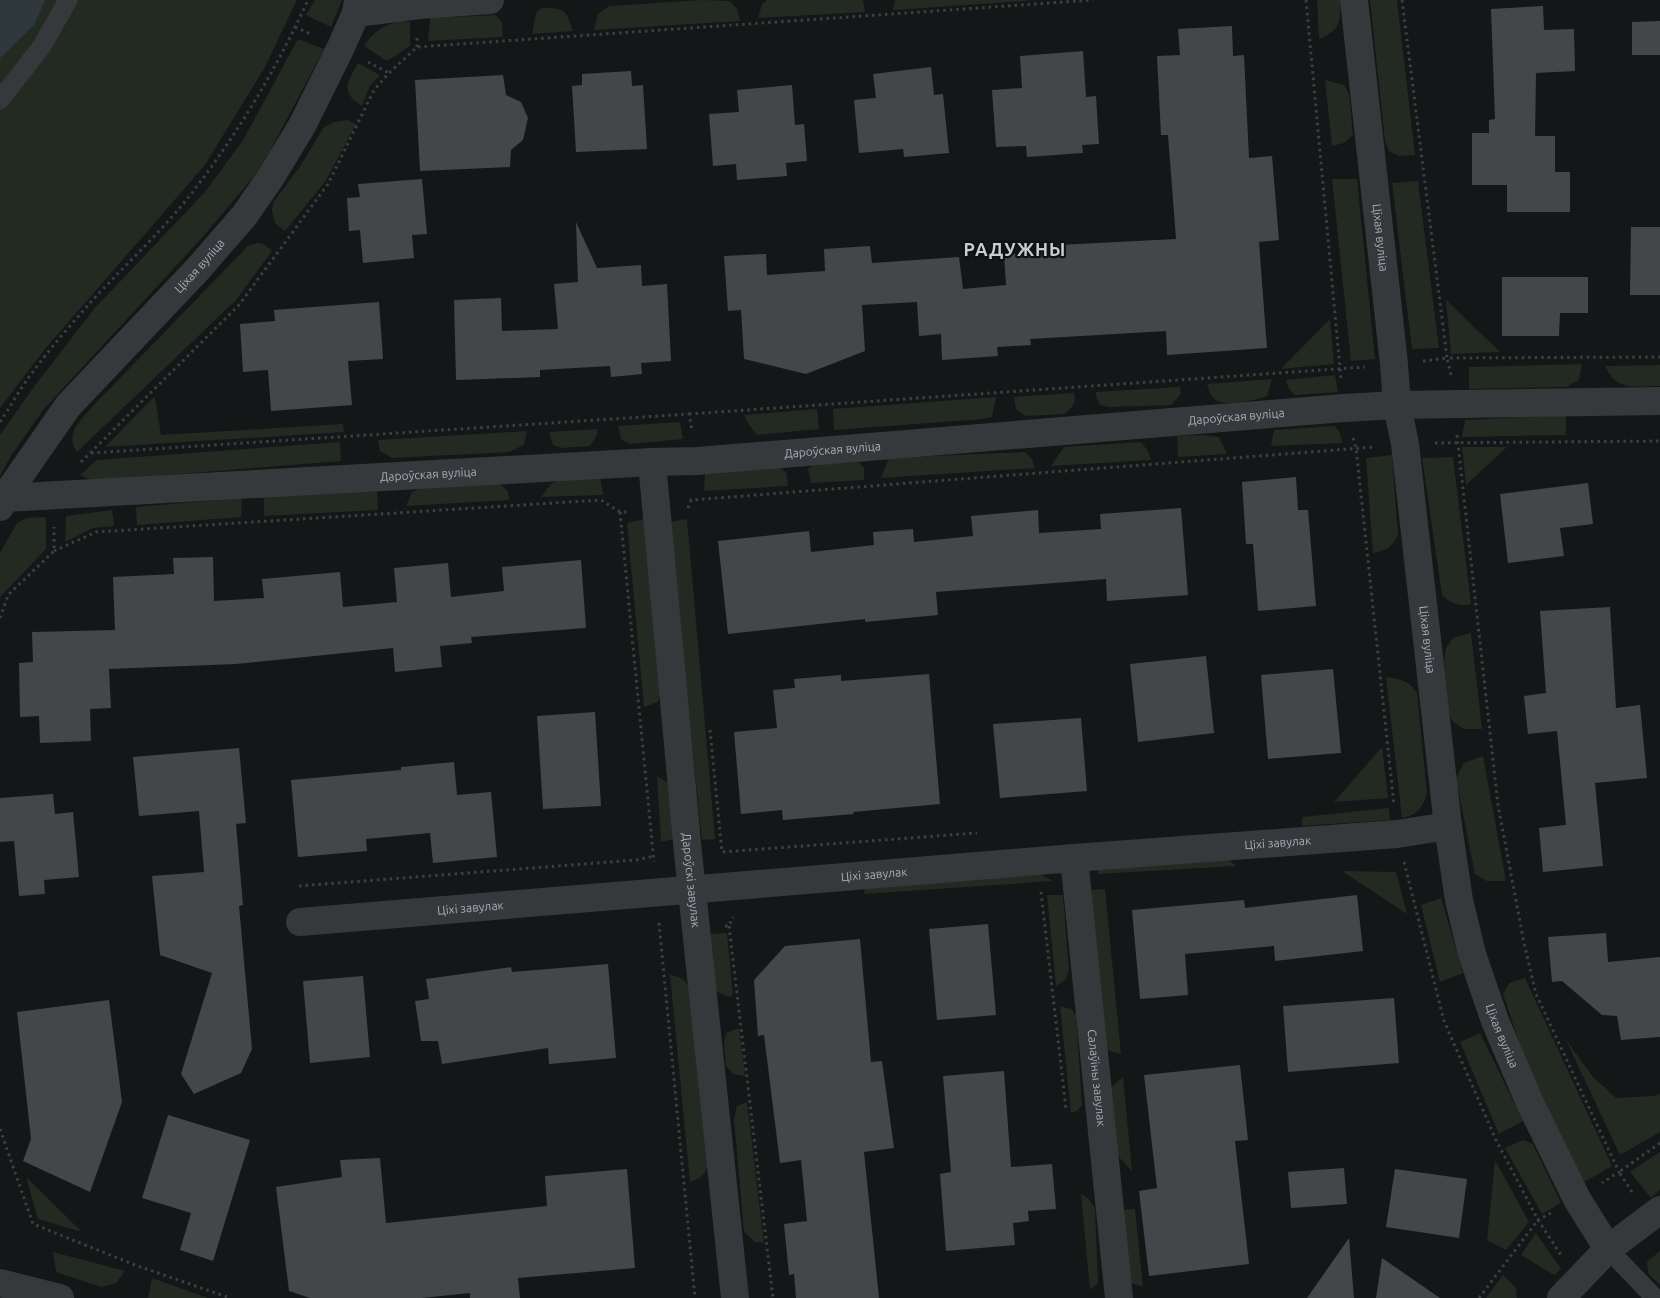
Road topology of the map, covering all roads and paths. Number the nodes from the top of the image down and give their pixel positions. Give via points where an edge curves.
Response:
1 (68, 0) edge
2 (308, 0) edge
3 (490, 0) edge
4 (1093, 0) edge
5 (1306, 0) edge
6 (1354, 0) edge
7 (1402, 0) edge
8 (357, 6) edge
9 (0, 100) edge
10 (1660, 357) edge
11 (1447, 358) junction
12 (1394, 364) junction
13 (1341, 370) junction
14 (1660, 401) edge
15 (1459, 404) junction
16 (1397, 406) junction
17 (1344, 408) junction
18 (689, 414) junction
19 (0, 422) edge
20 (1457, 441) junction
21 (1660, 442) edge
22 (1405, 444) junction
23 (1356, 448) junction
24 (91, 453) junction
25 (696, 461) junction
26 (652, 462) junction
27 (56, 495) junction
28 (691, 500) junction
29 (2, 503) edge
30 (655, 511) junction
31 (54, 551) junction
32 (0, 618) edge
33 (1448, 826) junction
34 (1397, 834) junction
35 (1074, 858) junction
36 (1041, 886) dead end
37 (692, 889) junction
38 (300, 922) dead end
39 (729, 926) dead end
40 (1066, 1110) dead end
41 (0, 1129) edge
42 (1660, 1143) edge
43 (1619, 1172) junction
44 (1577, 1199) junction
45 (1654, 1214) edge
46 (1538, 1220) junction
47 (1608, 1249) junction
48 (2, 1287) edge
49 (60, 1298) edge
50 (230, 1298) edge
51 (735, 1298) edge
52 (773, 1298) edge
53 (1118, 1298) edge
54 (1479, 1298) edge
55 (1561, 1298) edge
56 (1655, 1298) edge

1 - 9 lane via 42,46
2 - 19 path via 250,109 219,159 29,377
3 - 8 street
4 - 24 path via 416,48 374,90 328,184 239,305
5 - 13 path
6 - 12 street, Ціхая вуліца
7 - 11 path
8 - 29 street, Ціхая вуліца via 341,47 303,124 272,177 244,216 197,270 68,406
10 - 11 path
11 - 12 path
11 - 15 path
12 - 13 path
12 - 16 street, Ціхая вуліца
13 - 17 path
13 - 18 path
14 - 15 street, Дароўская вуліца
15 - 16 street, Дароўская вуліца
15 - 20 path
16 - 17 street, Дароўская вуліца
16 - 22 street, Ціхая вуліца
17 - 23 path
17 - 25 street, Дароўская вуліца
18 - 24 path
18 - 25 path
20 - 21 path
20 - 22 path
20 - 43 path via 1498,805 1524,943 1536,994
22 - 23 path
22 - 33 street, Ціхая вуліца
23 - 28 path
23 - 34 path
24 - 27 path via 67,474
25 - 26 street, Дароўская вуліца
25 - 28 path
26 - 27 street, Дароўская вуліца
26 - 30 street, Дароўскі завулак
27 - 29 street, Дароўская вуліца
27 - 31 path
28 - 30 path via 688,508
30 - 31 path via 620,512 601,500 96,532
30 - 37 street, Дароўскі завулак
31 - 32 path via 8,595
33 - 34 street, Ціхі завулак
33 - 44 street, Ціхая вуліца via 1459,900 1472,954 1492,1013 1530,1103
34 - 35 street, Ціхі завулак
34 - 46 path via 1444,1021 1496,1140
35 - 37 street, Ціхі завулак
35 - 53 street, Салаўіны завулак
36 - 40 path
37 - 38 street, Ціхі завулак
37 - 51 street, Дароўскі завулак
39 - 52 path
41 - 50 path via 33,1224 134,1265
42 - 43 path
43 - 44 path
43 - 45 path
44 - 46 path
44 - 47 street, Ціхая вуліца
45 - 47 street
46 - 54 path
47 - 55 street
47 - 56 lane
48 - 49 street

